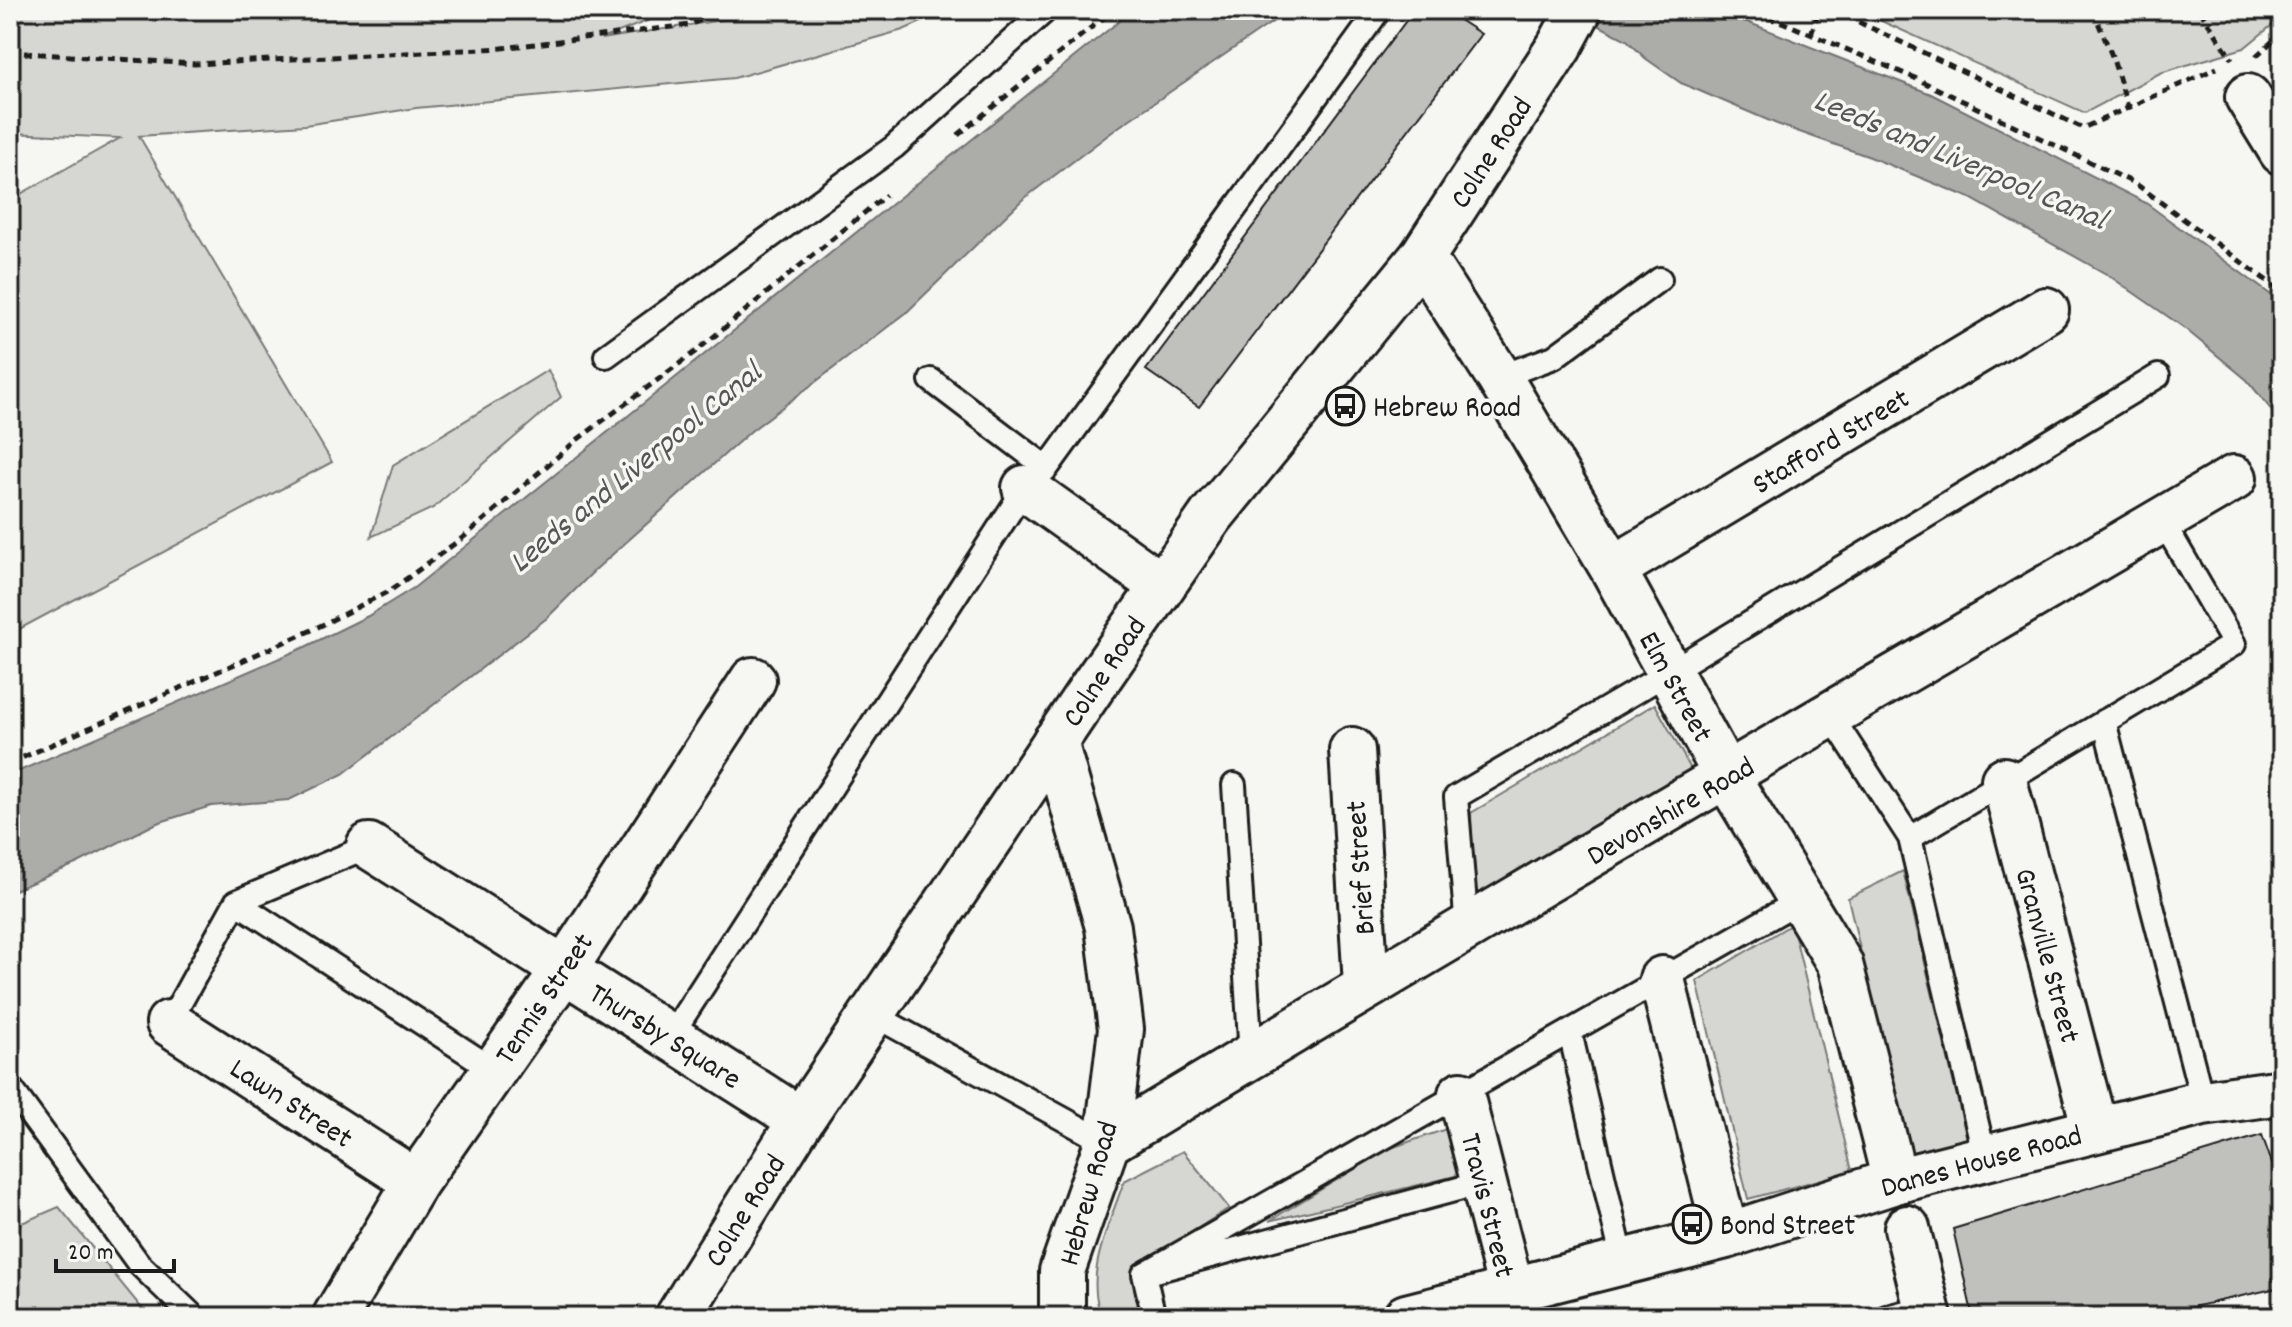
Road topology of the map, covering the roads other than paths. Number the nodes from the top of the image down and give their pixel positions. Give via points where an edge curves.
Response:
1 (1046, 10) edge
2 (1379, 10) edge
3 (1569, 28) edge
4 (2243, 72) road end
5 (2282, 152) edge
6 (1422, 257) junction
7 (1660, 279) dead end
8 (2046, 310) dead end
9 (606, 356) dead end
10 (2158, 376) dead end
11 (1499, 377) junction
12 (931, 380) dead end
13 (1036, 478) junction
14 (2234, 478) dead end
15 (2162, 520) junction
16 (1613, 569) junction
17 (1162, 586) junction
18 (1669, 672) junction
19 (753, 680) dead end
20 (1831, 716) junction
21 (2104, 721) junction
22 (1055, 742) junction
23 (1352, 750) dead end
24 (1727, 777) junction
25 (2004, 780) junction
26 (1234, 785) dead end
27 (1910, 838) junction
28 (369, 846) joint
29 (1801, 900) junction
30 (236, 902) junction
31 (1467, 928) junction
32 (564, 970) junction
33 (1662, 979) junction
34 (1366, 986) junction
35 (872, 1014) junction
36 (169, 1023) joint
37 (1570, 1032) junction
38 (670, 1037) junction
39 (1251, 1056) junction
40 (494, 1070) junction
41 (10, 1087) edge
42 (2282, 1092) edge
43 (1461, 1094) junction
44 (2203, 1103) junction
45 (801, 1120) junction
46 (2095, 1130) junction
47 (1107, 1143) junction
48 (1985, 1158) junction
49 (1895, 1181) junction
50 (416, 1182) junction
51 (1484, 1182) junction
52 (1907, 1228) dead end
53 (1726, 1236) junction
54 (1623, 1262) junction
55 (1144, 1274) junction
56 (1514, 1304) edge
57 (1914, 1314) edge
58 (194, 1317) edge
59 (335, 1317) edge
60 (678, 1317) edge
61 (1062, 1317) edge
62 (1154, 1317) edge
63 (1406, 1317) edge

1 - 9 lane via 894,147
2 - 13 lane
3 - 6 street, Colne Road
4 - 5 street
6 - 11 street, Elm Street
6 - 17 street, Colne Road via 1211,516
7 - 11 lane via 1554,357
8 - 16 street, Stafford Street
10 - 18 lane
11 - 16 street, Elm Street
12 - 13 lane
13 - 17 street
13 - 38 lane
14 - 15 street, Devonshire Road
15 - 20 street, Devonshire Road
15 - 21 lane via 2234,644
16 - 18 street, Elm Street
17 - 22 street, Colne Road
18 - 24 street, Elm Street
18 - 31 lane via 1456,797
19 - 32 street, Tennis Street
20 - 24 street, Devonshire Road
20 - 27 lane
21 - 25 lane
21 - 44 lane
22 - 35 street, Colne Road
22 - 47 street, Hebrew Road via 1108,927 1121,1029
23 - 34 street, Brief Street
24 - 29 street, Elm Street
24 - 31 street, Devonshire Road
25 - 27 lane
25 - 46 street, Granville Street
26 - 39 lane
27 - 48 lane
28 - 30 lane
28 - 32 street, Thursby Square
29 - 33 lane
29 - 49 street, Elm Street via 1840,964
30 - 36 lane
30 - 40 lane
31 - 34 street, Devonshire Road
32 - 38 street, Thursby Square
32 - 40 street, Tennis Street
33 - 37 lane
33 - 53 street
34 - 39 street, Devonshire Road
35 - 45 street, Colne Road
35 - 47 lane
36 - 50 street, Lawn Street
37 - 43 lane
37 - 54 lane
38 - 45 street, Thursby Square
39 - 47 street, Devonshire Road
40 - 50 street, Tennis Street
41 - 58 lane via 139,1264
42 - 44 street, Danes House Road
43 - 51 street, Travis Street
43 - 55 lane
44 - 46 street, Danes House Road
45 - 60 street, Colne Road
46 - 48 street, Danes House Road
47 - 61 street, Hebrew Road via 1062,1271
48 - 49 street, Danes House Road
49 - 53 street, Danes House Road
50 - 59 street, Tennis Street
51 - 55 lane
51 - 56 street, Travis Street
52 - 57 street
53 - 54 street, Danes House Road
54 - 56 street, Danes House Road
55 - 62 lane
56 - 63 street, Danes House Road

